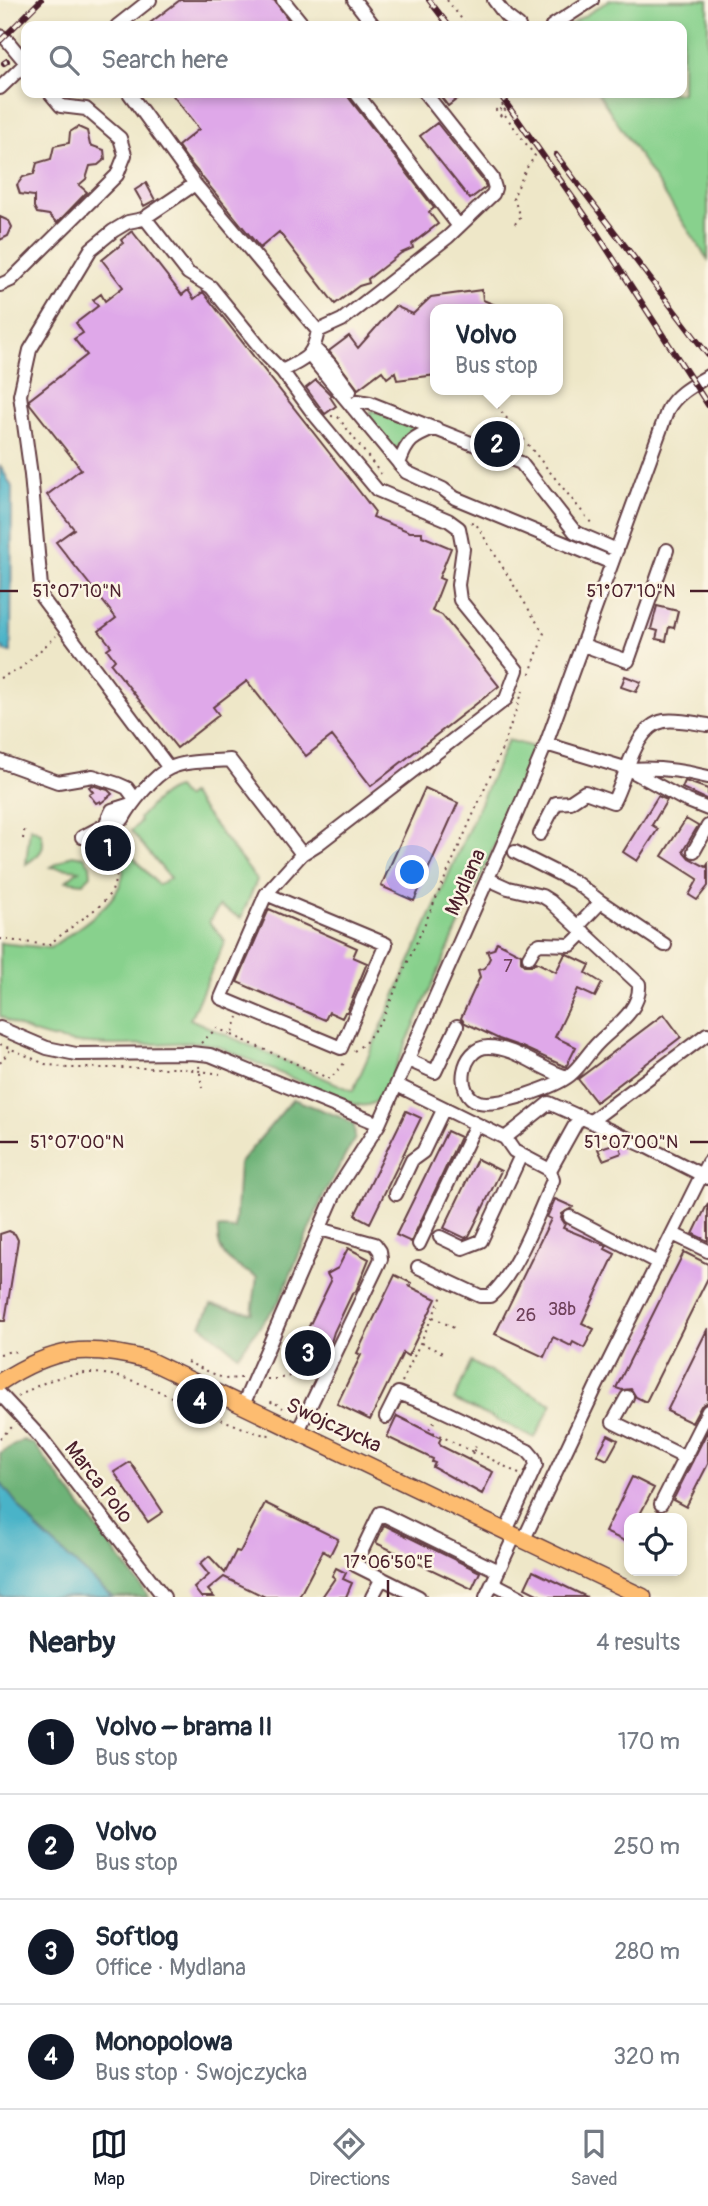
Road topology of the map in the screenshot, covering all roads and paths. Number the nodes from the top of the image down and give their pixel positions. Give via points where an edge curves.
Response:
1 (150, 0) edge
2 (283, 0) edge
3 (354, 0) edge
4 (447, 0) edge
5 (494, 0) edge
6 (592, 0) edge
7 (123, 21) edge
8 (300, 21) edge
9 (370, 21) edge
10 (463, 21) edge
11 (512, 21) edge
12 (560, 21) edge
13 (0, 36) edge
14 (21, 57) edge
15 (21, 68) edge
16 (0, 88) edge
17 (54, 98) edge
18 (133, 98) edge
19 (360, 98) edge
20 (429, 98) edge
21 (511, 98) edge
22 (195, 184) junction
23 (145, 218) junction
24 (458, 225) junction
25 (514, 225) dead end
26 (0, 285) edge
27 (318, 331) junction
28 (312, 352) junction
29 (282, 371) junction
30 (708, 376) edge
31 (488, 395) edge
32 (355, 404) junction
33 (325, 415) dead end
34 (436, 428) junction
35 (399, 464) junction
36 (387, 481) dead end
37 (464, 519) dead end
38 (593, 526) dead end
39 (617, 550) junction
40 (667, 550) dead end
41 (612, 563) junction
42 (65, 628) junction
43 (583, 645) junction
44 (0, 678) edge
45 (708, 725) edge
46 (546, 744) junction
47 (0, 761) edge
48 (169, 768) junction
49 (628, 769) junction
50 (708, 777) edge
51 (133, 801) junction
52 (708, 809) edge
53 (25, 826) dead end
54 (708, 826) edge
55 (540, 834) dead end
56 (82, 837) dead end
57 (110, 838) dead end
58 (23, 839) dead end
59 (695, 850) dead end
60 (515, 852) dead end
61 (302, 853) junction
62 (488, 879) junction
63 (266, 894) junction
64 (601, 901) junction
65 (581, 929) junction
66 (0, 939) edge
67 (665, 944) dead end
68 (529, 957) dead end
69 (241, 1007) junction
70 (457, 1026) dead end
71 (0, 1028) edge
72 (707, 1034) edge
73 (232, 1035) junction
74 (201, 1040) dead end
75 (10, 1049) dead end
76 (200, 1054) junction
77 (408, 1060) junction
78 (0, 1063) edge
79 (567, 1077) junction
80 (397, 1085) junction
81 (202, 1088) dead end
82 (444, 1108) junction
83 (585, 1119) junction
84 (379, 1124) junction
85 (477, 1124) junction
86 (505, 1138) junction
87 (520, 1155) junction
88 (708, 1162) edge
89 (550, 1170) junction
90 (705, 1176) edge
91 (396, 1194) dead end
92 (570, 1217) dead end
93 (320, 1229) junction
94 (673, 1234) junction
95 (440, 1237) dead end
96 (419, 1244) dead end
97 (708, 1251) edge
98 (658, 1263) junction
99 (418, 1267) dead end
100 (442, 1296) dead end
101 (432, 1317) junction
102 (454, 1328) dead end
103 (420, 1342) junction
104 (0, 1354) edge
105 (445, 1354) dead end
106 (23, 1356) dead end
107 (317, 1370) dead end
108 (263, 1381) dead end
109 (0, 1382) edge
110 (398, 1392) junction
111 (0, 1394) edge
112 (627, 1397) dead end
113 (15, 1398) dead end
114 (243, 1405) junction
115 (439, 1409) junction
116 (708, 1411) edge
117 (386, 1417) dead end
118 (13, 1427) dead end
119 (483, 1430) junction
120 (298, 1431) junction
121 (278, 1436) dead end
122 (0, 1438) edge
123 (473, 1451) junction
124 (686, 1458) junction
125 (469, 1460) dead end
126 (530, 1479) junction
127 (661, 1504) dead end
128 (515, 1535) junction
129 (495, 1577) junction
130 (382, 1578) junction
131 (164, 1597) edge
132 (372, 1597) edge
133 (419, 1597) edge
134 (486, 1597) edge
135 (520, 1597) edge
136 (643, 1597) edge

1 - 7 street
2 - 8 street
3 - 9 street
4 - 10 path
5 - 11 street
6 - 12 street
13 - 14 street
15 - 16 street
17 - 26 street via 61,106 86,109 120,138 124,160 117,175 11,280
18 - 22 street
19 - 24 street
20 - 24 street via 494,183 490,199
21 - 25 path via 501,106 505,110 496,110 505,115 535,156 513,198 522,216
22 - 23 street
22 - 27 street
23 - 29 street via 188,273 211,287
23 - 42 street via 128,222 91,249 37,337 19,395 43,598
24 - 27 street via 342,320
27 - 28 street
28 - 29 street
28 - 32 street via 330,364
29 - 61 street via 377,490 459,528 463,549 460,600 517,670 506,699
30 - 39 street, Mydlana via 681,393 668,409
31 - 38 path
32 - 34 street
32 - 35 street
33 - 36 path via 338,417
34 - 35 street via 411,439
34 - 39 street via 522,463 575,532
35 - 41 street via 417,479 456,498
37 - 73 path via 476,524 544,634 500,754 383,1018 330,1079
39 - 41 street, Mydlana
40 - 43 street via 628,661
41 - 43 street, Mydlana
42 - 44 path via 23,667
42 - 48 street
43 - 46 street, Mydlana
45 - 49 street via 664,721 649,727 635,746
46 - 49 street
46 - 62 street, Mydlana
47 - 51 street via 58,782 93,776 127,788
48 - 51 street
48 - 61 street via 230,760
49 - 50 street via 651,767
49 - 52 street
49 - 55 street via 613,802 585,792 570,802 556,803
51 - 56 street via 123,819
53 - 58 path
54 - 59 street
57 - 66 path via 115,846 117,877 102,904 48,945
60 - 64 street via 575,882
61 - 63 street
62 - 65 street via 542,896
62 - 77 street, Mydlana
63 - 69 street via 221,999
63 - 69 street via 386,944 341,1048
64 - 65 street
64 - 67 street
65 - 68 street via 571,944 540,944
65 - 79 street via 639,984 639,992 619,1025
69 - 73 path
70 - 77 street via 435,1072
71 - 76 street via 23,1040 76,1054
72 - 83 street
73 - 74 path via 217,1028
75 - 78 path
76 - 81 path
76 - 84 street
77 - 80 street, Mydlana
79 - 79 street via 493,1103 470,1096 463,1071 473,1053 485,1047 513,1053
80 - 82 street
80 - 84 street, Mydlana
82 - 85 street
82 - 91 street
83 - 86 street via 549,1103
83 - 89 street
83 - 90 street
84 - 93 street, Mydlana via 336,1191
85 - 86 street
85 - 96 street
86 - 87 street
87 - 89 street
87 - 95 street via 481,1241 463,1248
88 - 90 street
89 - 99 street via 553,1180 541,1206 502,1286 490,1296 480,1296
90 - 94 street
92 - 98 street
93 - 114 street, Mydlana
93 - 120 street via 375,1244 381,1259
94 - 97 street
94 - 98 street
98 - 128 street
100 - 101 path
101 - 102 path
101 - 103 path
103 - 105 path
103 - 110 path
104 - 106 path
107 - 108 path
109 - 114 main road, Swojczycka via 42,1359 77,1350 102,1350 148,1360
110 - 115 street
110 - 117 street
111 - 131 street, Marca Polo via 41,1438
112 - 124 street via 613,1422
113 - 121 path via 60,1376 101,1373 133,1380 223,1420
114 - 120 main road, Swojczycka
115 - 119 street
115 - 123 path via 429,1430
116 - 124 street
118 - 122 path
119 - 123 path
119 - 126 street via 528,1451 536,1465
120 - 128 main road, Swojczycka
123 - 125 path
123 - 126 path
124 - 127 street
126 - 128 street
128 - 129 street
128 - 136 main road, Swojczycka
129 - 130 street via 380,1514 355,1565
129 - 134 street
129 - 135 street
130 - 132 street
130 - 133 street

